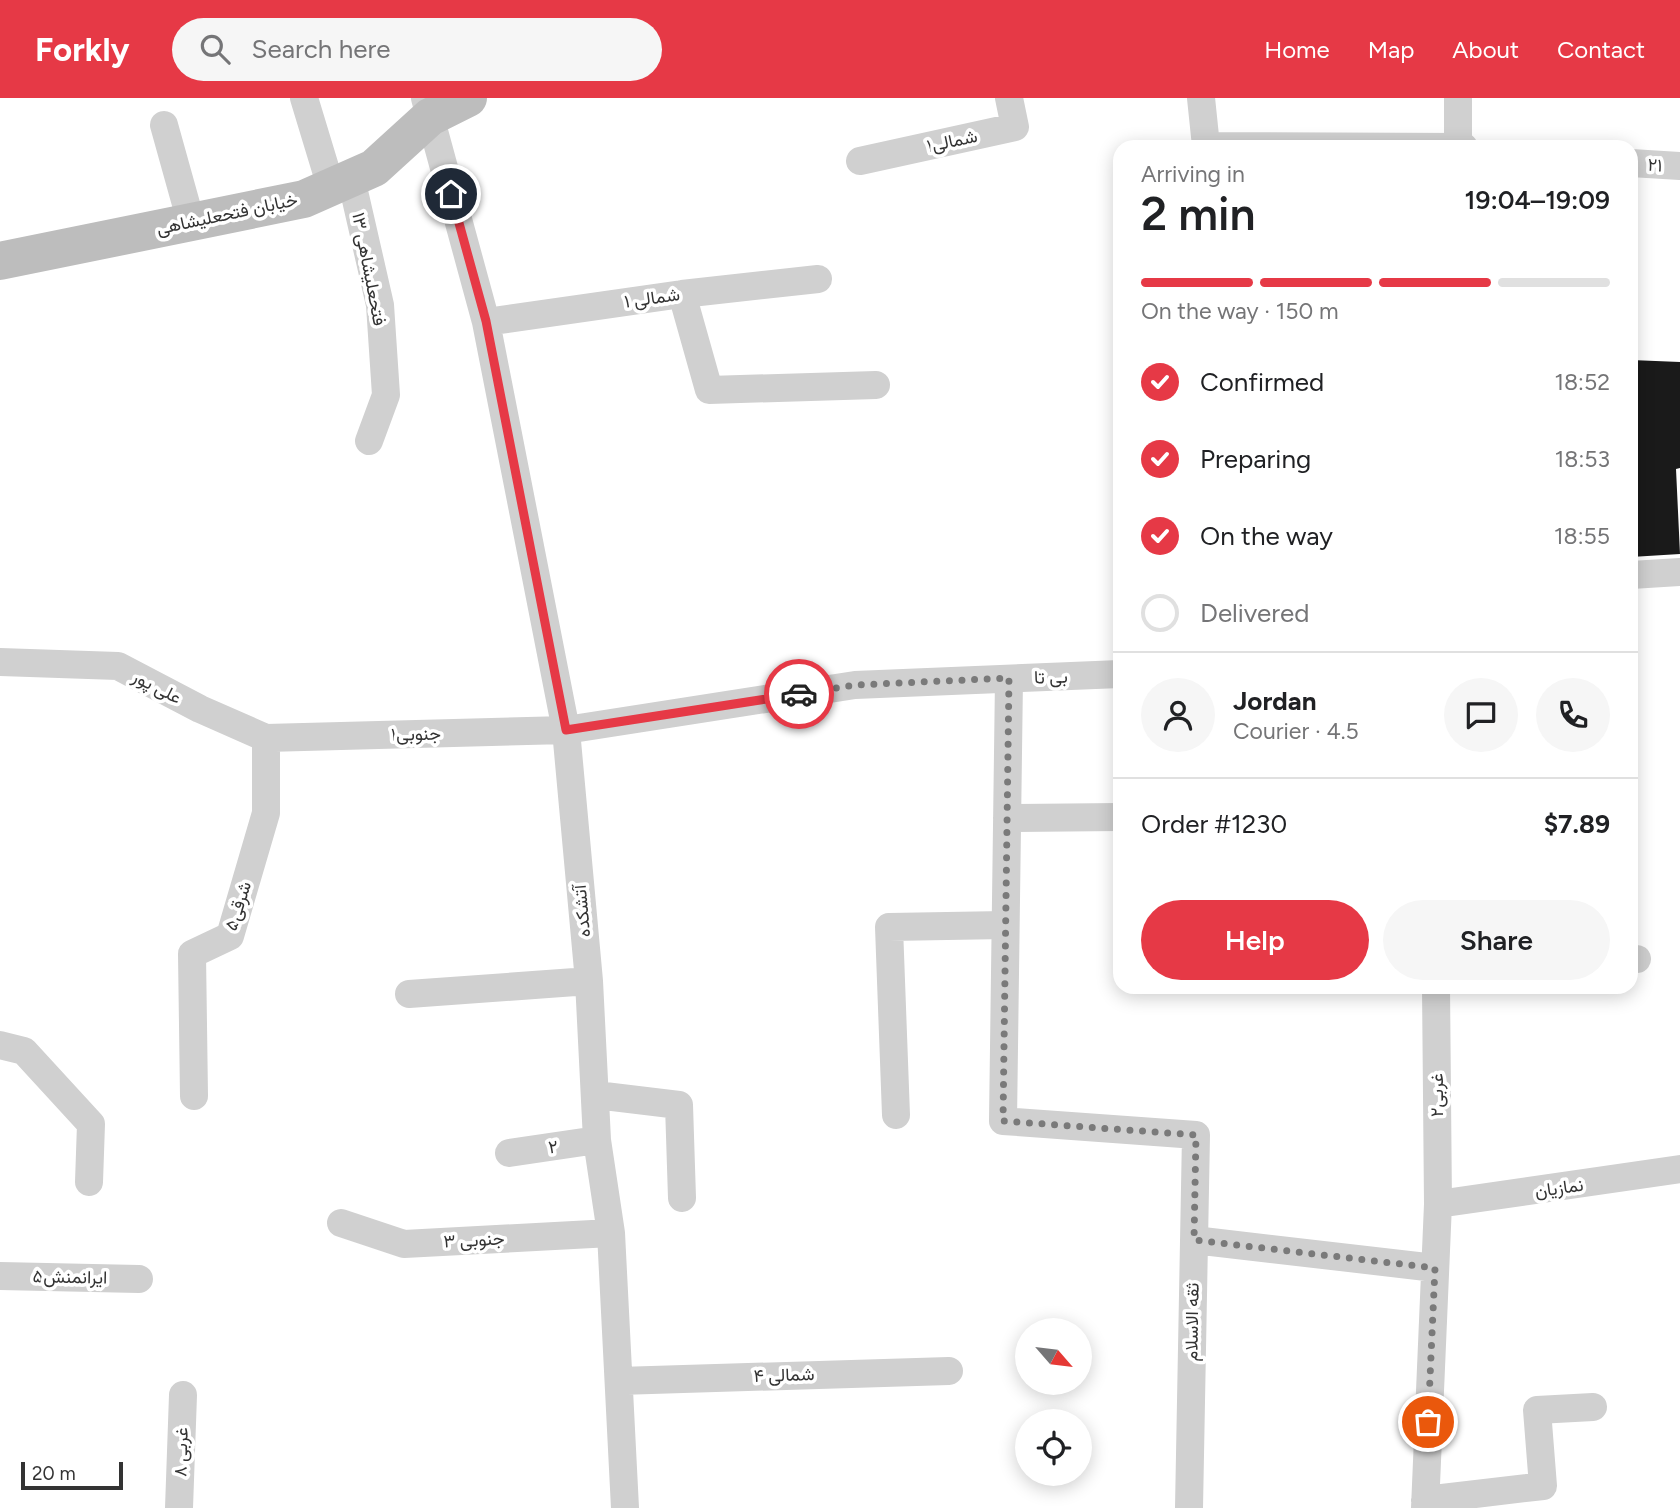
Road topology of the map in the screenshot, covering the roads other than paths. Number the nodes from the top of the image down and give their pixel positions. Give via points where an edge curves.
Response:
1 (304, 98) edge
2 (468, 98) edge
3 (1009, 98) edge
4 (1201, 98) edge
5 (1458, 98) edge
6 (427, 107) edge
7 (164, 125) dead end
8 (1205, 140) edge
9 (1458, 140) edge
10 (860, 161) dead end
11 (1638, 163) edge
12 (1680, 166) edge
13 (341, 183) junction
14 (191, 222) junction
15 (0, 261) edge
16 (818, 279) dead end
17 (682, 294) junction
18 (486, 321) junction
19 (876, 385) dead end
20 (369, 441) dead end
21 (1680, 572) edge
22 (1638, 575) edge
23 (0, 662) edge
24 (1113, 674) edge
25 (1009, 678) junction
26 (566, 730) junction
27 (267, 738) junction
28 (1113, 817) edge
29 (1007, 818) junction
30 (1005, 925) junction
31 (589, 981) junction
32 (409, 994) dead end
33 (1436, 994) edge
34 (0, 1045) edge
35 (194, 1096) dead end
36 (596, 1096) junction
37 (896, 1115) dead end
38 (597, 1140) junction
39 (509, 1153) dead end
40 (1680, 1169) edge
41 (89, 1182) dead end
42 (682, 1198) dead end
43 (1438, 1204) junction
44 (341, 1223) dead end
45 (611, 1233) junction
46 (1194, 1240) junction
47 (1435, 1268) junction
48 (0, 1276) edge
49 (139, 1279) dead end
50 (949, 1371) dead end
51 (619, 1381) junction
52 (183, 1395) dead end
53 (1593, 1407) dead end
54 (1425, 1504) edge
55 (179, 1508) edge
56 (625, 1508) edge
57 (1189, 1508) edge

1 - 13 street, فتحعلیشاهی ۱۳
2 - 6 street, خیابان فتحعلیشاهی
3 - 10 street, شمالی۱ via 1015,127
4 - 8 street
5 - 9 street
6 - 13 street, خیابان فتحعلیشاهی via 374,168
6 - 18 street, آتشکده
7 - 14 street
11 - 12 street, ۲۱
13 - 14 street, خیابان فتحعلیشاهی via 304,199
13 - 20 street, فتحعلیشاهی ۱۳ via 380,305 386,395
14 - 15 street, خیابان فتحعلیشاهی
16 - 17 street, ۱ شمالی
17 - 18 street, ۱ شمالی
17 - 19 street via 709,390
18 - 26 street, آتشکده
21 - 22 street
23 - 27 street, علی پور via 118,666
24 - 25 street, بی تا
25 - 26 street, بی تا via 855,685
25 - 29 street
26 - 27 street, جنوبی۱
26 - 31 street, آتشکده
27 - 35 street, شرقی۵ via 266,813 230,936 192,954
28 - 29 street
29 - 30 street
30 - 37 street via 889,927
30 - 46 street, ثقه الاسلام via 1003,1121 1196,1135
31 - 32 street
31 - 36 street, آتشکده
33 - 43 street, غربی۲
34 - 41 street via 24,1051 92,1124
36 - 38 street, آتشکده
36 - 42 street via 679,1105
38 - 39 street, ۲
38 - 45 street, آتشکده
40 - 43 street, نمازیان
43 - 47 street, غربی۲
44 - 45 street, ۳ جنوبی via 404,1244
45 - 51 street, آتشکده
46 - 47 street
46 - 57 street, ثقه الاسلام
47 - 54 street, غربی۲
48 - 49 street, ایرانمنش۵
50 - 51 street, ۴ شمالی
51 - 56 street, آتشکده
52 - 55 street, ۸ غربی
53 - 54 street via 1536,1410 1543,1486

